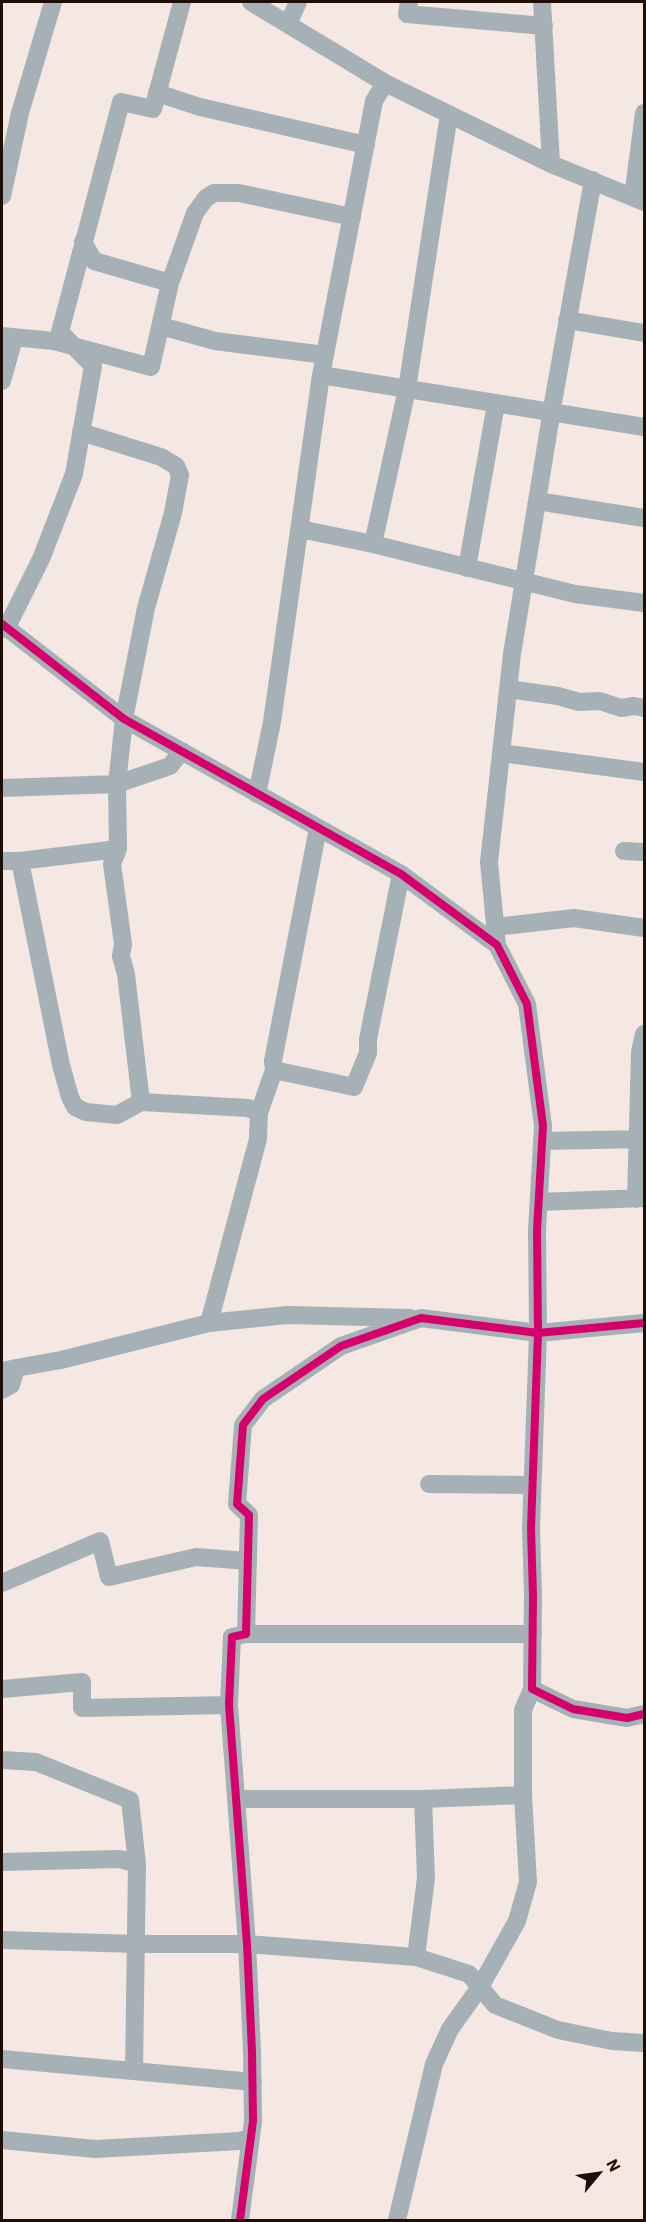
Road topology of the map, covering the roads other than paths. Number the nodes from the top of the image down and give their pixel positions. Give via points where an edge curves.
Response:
1 (54, 2) edge
2 (182, 2) edge
3 (251, 2) edge
4 (298, 2) edge
5 (409, 2) edge
6 (542, 2) edge
7 (288, 24) junction
8 (544, 26) junction
9 (385, 83) junction
10 (157, 93) junction
11 (645, 113) edge
12 (449, 114) junction
13 (366, 145) junction
14 (551, 164) junction
15 (592, 180) junction
16 (2, 196) edge
17 (639, 200) edge
18 (352, 217) junction
19 (83, 242) junction
20 (170, 283) junction
21 (567, 320) junction
22 (161, 326) junction
23 (645, 333) edge
24 (8, 337) edge
25 (74, 346) junction
26 (325, 355) junction
27 (321, 375) junction
28 (2, 381) edge
29 (407, 389) junction
30 (496, 404) junction
31 (551, 413) junction
32 (645, 427) edge
33 (81, 432) junction
34 (537, 501) junction
35 (645, 518) edge
36 (300, 529) junction
37 (373, 544) junction
38 (467, 568) junction
39 (524, 582) junction
40 (645, 603) edge
41 (4, 626) edge
42 (508, 689) junction
43 (645, 708) edge
44 (124, 719) junction
45 (182, 751) junction
46 (501, 753) junction
47 (645, 772) edge
48 (117, 784) junction
49 (2, 788) edge
50 (257, 794) junction
51 (318, 828) junction
52 (118, 849) junction
53 (624, 851) dead end
54 (645, 852) edge
55 (2, 861) edge
56 (20, 861) junction
57 (401, 874) junction
58 (645, 928) edge
59 (496, 936) junction
60 (645, 1034) edge
61 (274, 1070) junction
62 (141, 1102) junction
63 (259, 1113) junction
64 (642, 1139) edge
65 (542, 1141) junction
66 (640, 1199) edge
67 (538, 1202) junction
68 (421, 1318) junction
69 (209, 1323) junction
70 (645, 1323) edge
71 (538, 1333) junction
72 (9, 1369) edge
73 (2, 1389) edge
74 (429, 1484) dead end
75 (532, 1485) junction
76 (248, 1562) junction
77 (2, 1583) edge
78 (246, 1634) junction
79 (533, 1634) junction
80 (2, 1689) edge
81 (532, 1689) junction
82 (229, 1705) junction
83 (645, 1714) edge
84 (2, 1760) edge
85 (523, 1795) junction
86 (236, 1799) junction
87 (423, 1799) junction
88 (2, 1862) edge
89 (137, 1864) junction
90 (2, 1940) edge
91 (138, 1944) junction
92 (247, 1944) junction
93 (416, 1957) junction
94 (480, 1987) junction
95 (645, 2043) edge
96 (2, 2059) edge
97 (135, 2071) junction
98 (253, 2082) junction
99 (251, 2138) junction
100 (2, 2140) edge
101 (240, 2220) edge
102 (397, 2220) edge

1 - 16 street via 20,112
2 - 10 street
3 - 7 street
4 - 7 street
5 - 8 street via 406,14
6 - 8 street
7 - 9 street
8 - 14 street
9 - 12 street
9 - 13 street via 374,101
10 - 13 street
10 - 19 street via 153,109 121,102
11 - 17 street
12 - 14 street
12 - 29 street
13 - 18 street
14 - 15 street
15 - 17 street
15 - 21 street
18 - 20 street via 239,193 214,193 195,213
18 - 26 street
19 - 20 street via 94,261
19 - 25 street via 60,332
20 - 22 street
21 - 23 street
21 - 31 street
22 - 25 street via 151,367
22 - 26 street via 215,341
24 - 25 street
24 - 28 street
25 - 33 street via 93,366
26 - 27 street
27 - 29 street
27 - 36 street
29 - 30 street
29 - 37 street
30 - 31 street
30 - 38 street
31 - 32 street
31 - 34 street
33 - 41 street via 74,474 41,559
33 - 44 street via 161,457 177,466 180,475 146,608
34 - 35 street
34 - 39 street
36 - 37 street
36 - 50 street via 272,722
37 - 38 street
38 - 39 street
39 - 40 street via 575,594
39 - 42 street
41 - 44 street
42 - 43 street via 579,702 600,701 621,708
42 - 46 street
44 - 45 street
44 - 48 street
45 - 48 street via 170,766
45 - 50 street
46 - 47 street
46 - 59 street via 489,862
48 - 49 street
48 - 52 street
50 - 51 street
51 - 57 street
51 - 61 street
52 - 56 street
52 - 62 street via 112,864
53 - 54 street
55 - 56 street
56 - 62 street via 61,1065 75,1107 117,1115
57 - 59 street
57 - 61 street via 368,1053 354,1087
58 - 59 street via 574,918
59 - 65 street via 527,1004
60 - 64 street via 640,1052
61 - 63 street
62 - 63 street via 249,1108
63 - 69 street via 258,1138
64 - 65 street
64 - 66 street
65 - 67 street
66 - 67 street
67 - 71 street
68 - 69 street via 287,1315
68 - 71 street
68 - 76 street via 341,1346 263,1399 243,1425 237,1504 249,1515
69 - 72 street
70 - 71 street
71 - 75 street
72 - 73 street via 11,1385
74 - 75 street
75 - 79 street
76 - 77 street via 195,1557 109,1578 100,1540
76 - 78 street
78 - 79 street
78 - 82 street via 232,1637
79 - 81 street
80 - 82 street via 82,1682 82,1708
81 - 83 street via 573,1708 627,1718
81 - 85 street via 523,1710
82 - 86 street
84 - 89 street via 36,1762 130,1800
85 - 87 street
85 - 94 street via 528,1882 517,1922
86 - 87 street
86 - 92 street
87 - 93 street via 426,1878
88 - 89 street via 120,1859
89 - 91 street
90 - 91 street
91 - 92 street
91 - 97 street
92 - 93 street
92 - 98 street
93 - 94 street via 470,1974
94 - 95 street via 495,2006 558,2030
94 - 102 street via 450,2029 434,2064
96 - 97 street
97 - 98 street
98 - 99 street
99 - 100 street via 95,2149
99 - 101 street

